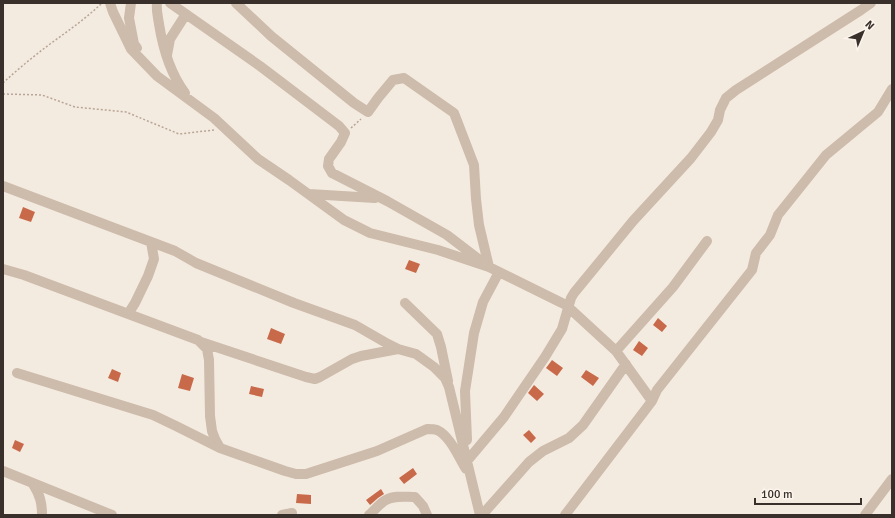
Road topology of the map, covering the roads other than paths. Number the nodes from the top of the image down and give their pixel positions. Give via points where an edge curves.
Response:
1 (110, 3) edge
2 (131, 3) edge
3 (157, 3) edge
4 (170, 3) edge
5 (236, 3) edge
6 (871, 3) edge
7 (186, 14) junction
8 (166, 59) junction
9 (157, 76) junction
10 (892, 89) edge
11 (192, 102) junction
12 (3, 186) edge
13 (309, 194) junction
14 (380, 198) junction
15 (707, 241) dead end
16 (151, 242) junction
17 (489, 267) junction
18 (3, 269) edge
19 (499, 272) junction
20 (405, 303) dead end
21 (568, 307) junction
22 (128, 314) junction
23 (198, 340) junction
24 (398, 349) junction
25 (616, 351) junction
26 (626, 364) junction
27 (17, 373) dead end
28 (449, 387) junction
29 (652, 402) junction
30 (220, 448) junction
31 (468, 460) junction
32 (3, 472) edge
33 (471, 477) junction
34 (892, 479) edge
35 (33, 484) junction
36 (42, 515) edge
37 (112, 515) edge
38 (369, 515) edge
39 (427, 515) edge
40 (481, 515) edge
41 (565, 515) edge
42 (865, 515) edge

1 - 9 street via 131,49
2 - 9 street via 129,18 134,44
3 - 8 street
4 - 7 street
5 - 17 street via 271,36 368,112 393,80 404,78 454,113 474,165 479,225
6 - 21 street via 726,98 711,132 599,262 571,298
7 - 8 street via 170,39
7 - 14 street via 339,126 345,133 329,159 328,166 332,173
8 - 11 street via 178,84
9 - 11 street
10 - 29 street via 878,112 826,155 778,215 770,235 756,252 752,270 657,390
11 - 13 street via 214,118 258,159
12 - 16 street
13 - 14 street
13 - 17 street via 344,220 370,233 438,250
14 - 17 street via 447,235
15 - 25 street via 673,287
16 - 22 street via 154,259
16 - 24 street via 203,266 355,325
17 - 19 street
18 - 22 street
19 - 21 street
19 - 31 street via 483,302 474,333 465,391
20 - 28 street via 436,334
21 - 25 street
21 - 31 street via 562,329 545,357 504,417
22 - 23 street
23 - 24 street via 315,379 360,356
23 - 30 street via 208,349 210,416 212,431
24 - 28 street via 416,354 434,367 445,378
25 - 26 street
26 - 29 street
26 - 40 street via 583,425 569,438 543,451 529,462
27 - 30 street via 153,415
28 - 31 street
29 - 41 street
30 - 33 street via 285,471 306,474 377,451 427,428 436,429 449,441
31 - 33 street
32 - 35 street
33 - 40 street
34 - 42 street
35 - 36 street via 40,495
35 - 37 street
38 - 39 street via 386,500 405,497 414,497 423,506

